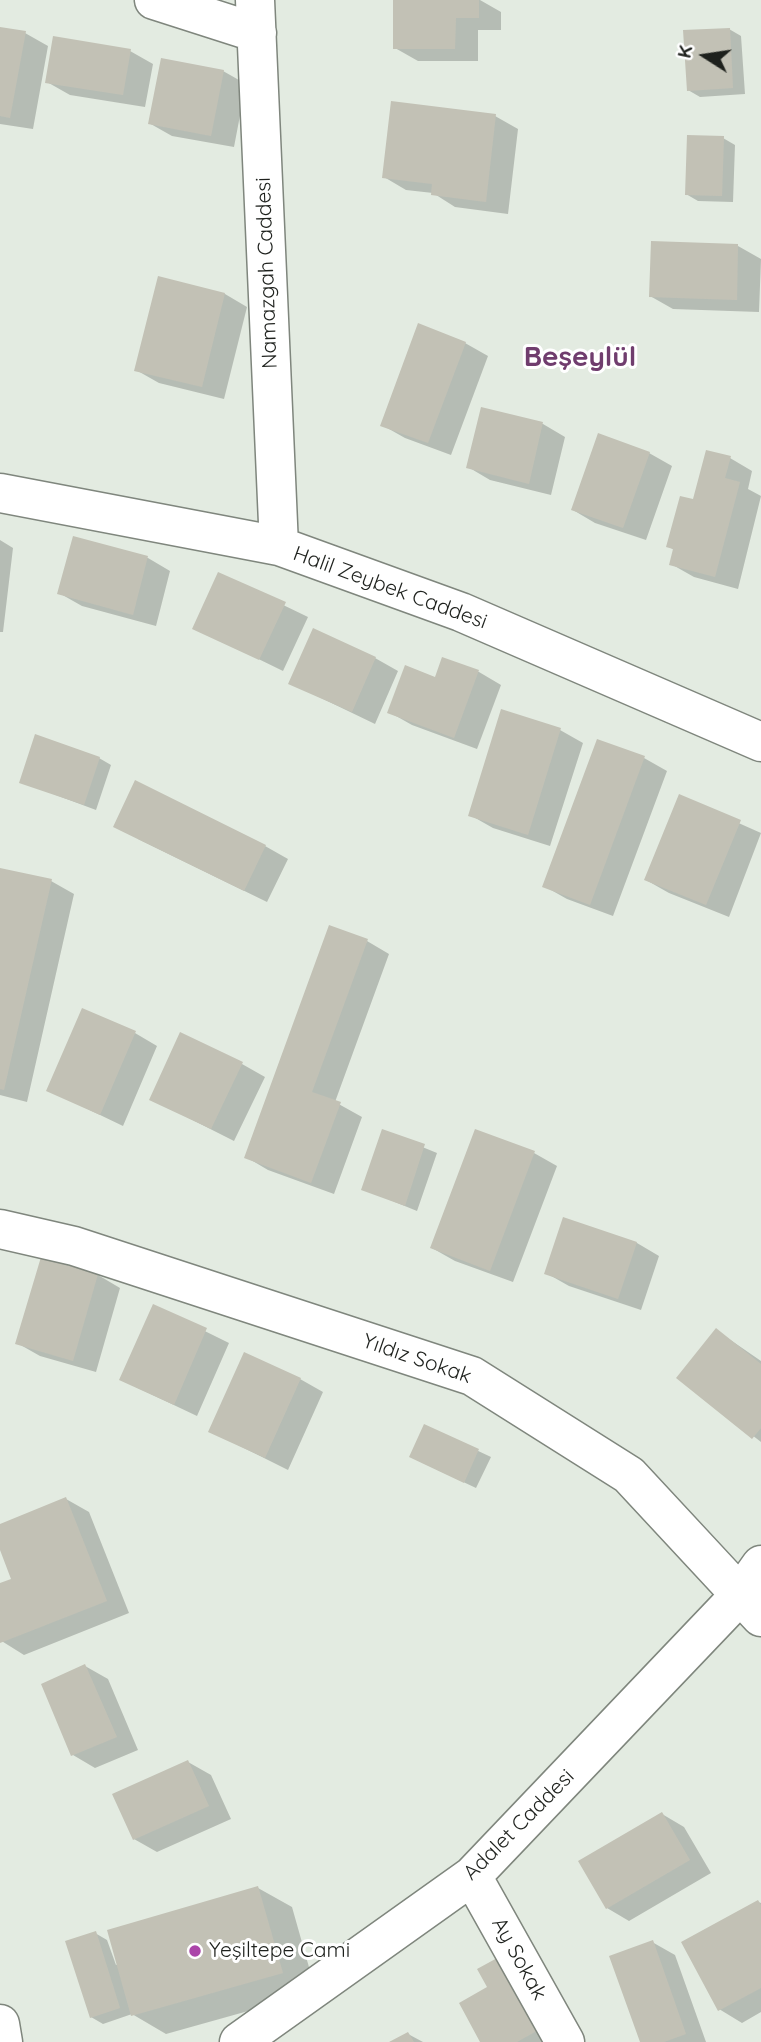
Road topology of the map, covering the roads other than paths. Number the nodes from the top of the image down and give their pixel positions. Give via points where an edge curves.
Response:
1 (154, 0) edge
2 (256, 17) edge
3 (0, 493) edge
4 (279, 546) junction
5 (761, 742) edge
6 (0, 1229) edge
7 (761, 1565) edge
8 (750, 1607) edge
9 (472, 1876) junction
10 (0, 2024) edge
11 (3, 2042) edge
12 (239, 2042) edge
13 (565, 2042) edge

1 - 2 street
2 - 4 street, Namazgah Caddesi
3 - 4 street, Halil Zeybek Caddesi
4 - 5 street, Halil Zeybek Caddesi via 461,612
6 - 8 street, Yıldız Sokak via 74,1246 472,1376 629,1475
7 - 8 street, Adalet Caddesi
8 - 9 street, Adalet Caddesi
9 - 12 street, Adalet Caddesi
9 - 13 street, Ay Sokak
10 - 11 street

